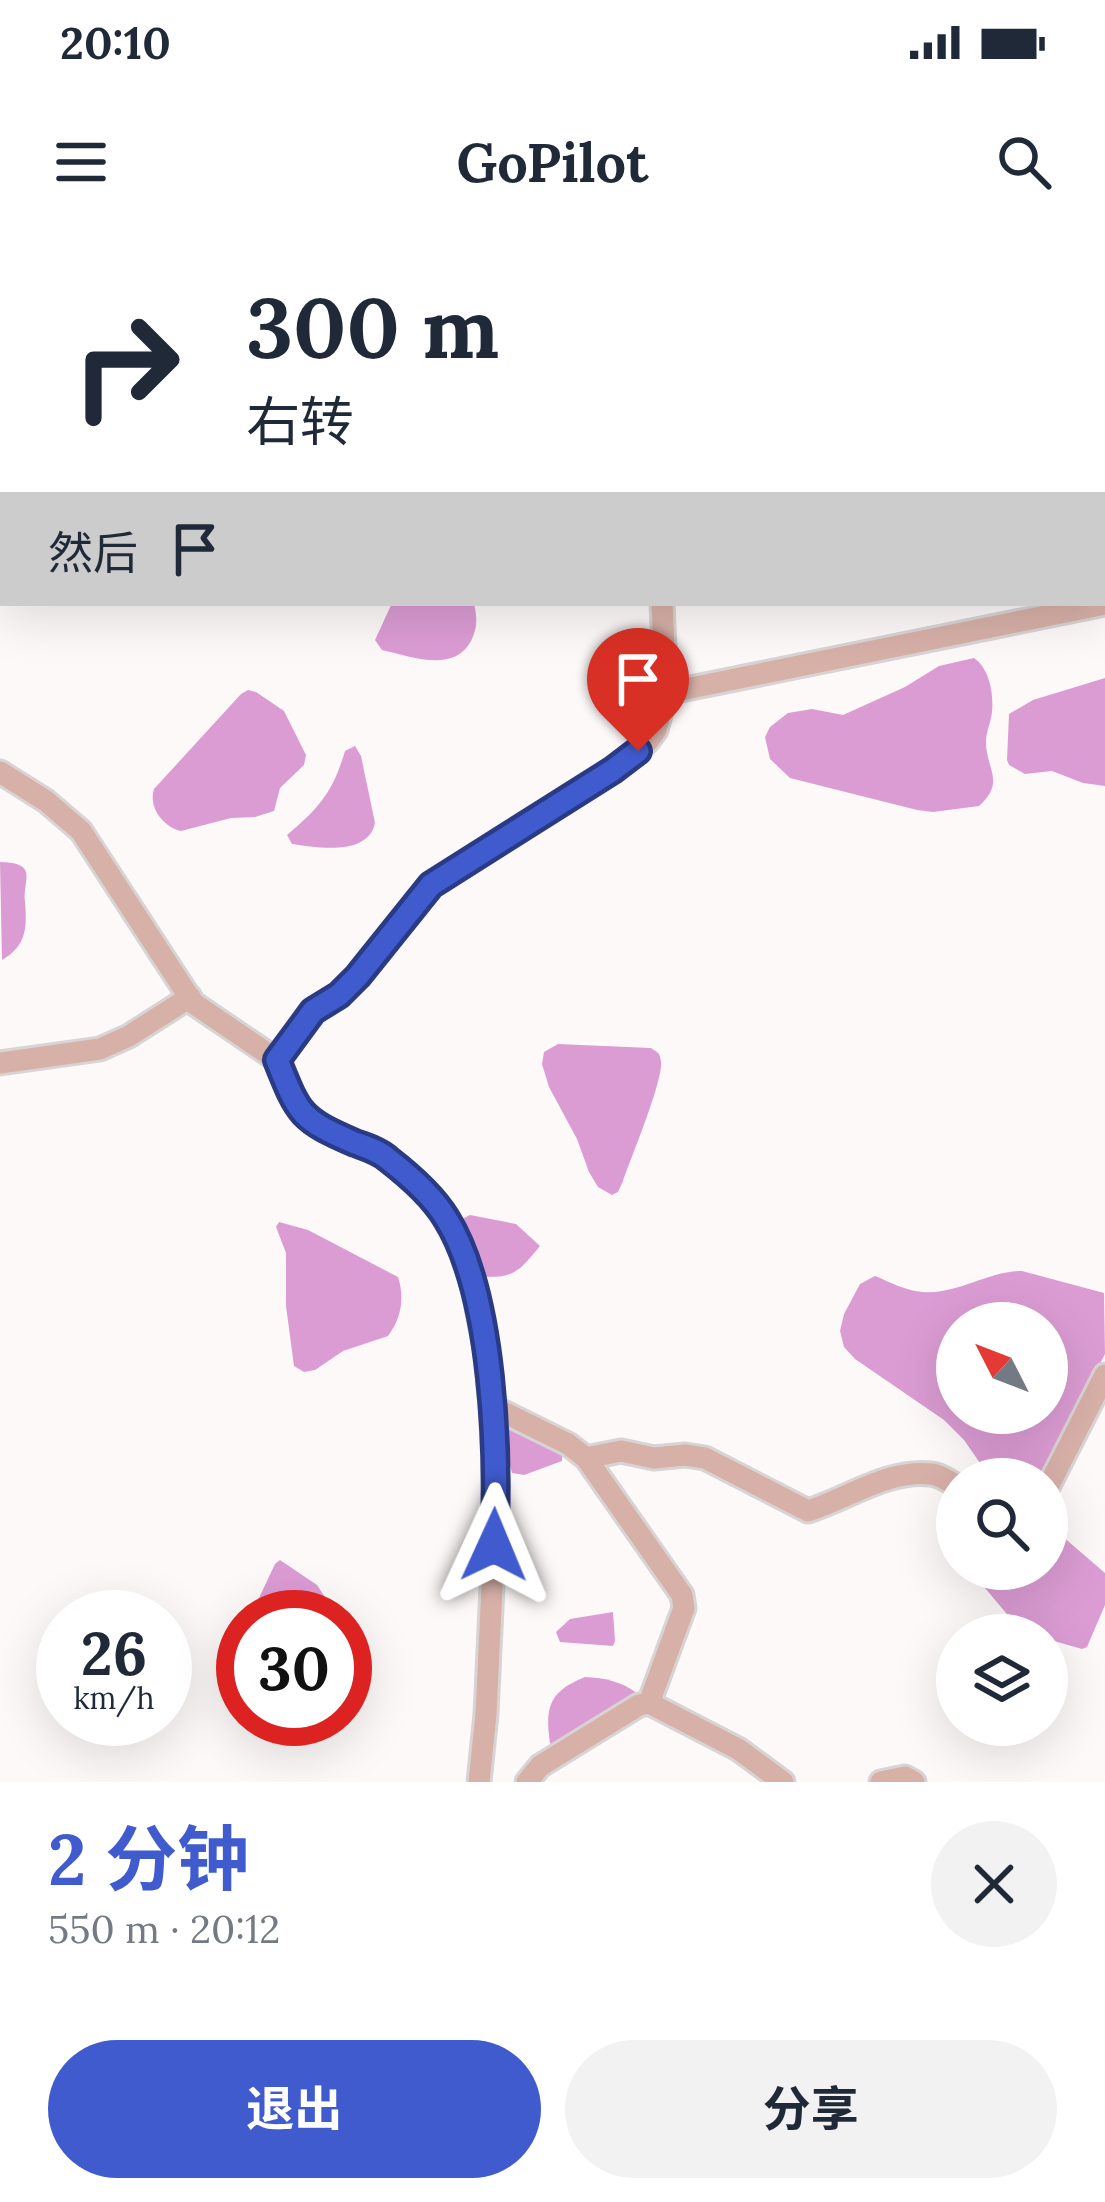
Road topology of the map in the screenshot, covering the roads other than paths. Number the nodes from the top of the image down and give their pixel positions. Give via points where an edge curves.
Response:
1 (662, 606) edge
2 (1095, 606) edge
3 (666, 693) junction
4 (0, 772) edge
5 (190, 998) junction
6 (277, 1060) junction
7 (0, 1063) edge
8 (1105, 1375) edge
9 (491, 1406) junction
10 (586, 1458) junction
11 (1063, 1458) edge
12 (936, 1475) edge
13 (649, 1703) junction
14 (479, 1782) edge
15 (527, 1782) edge
16 (783, 1782) edge
17 (881, 1782) edge
18 (914, 1782) edge

1 - 3 street
2 - 3 street
3 - 6 street via 656,730 638,751 431,885
4 - 5 street via 81,831
5 - 6 street
5 - 7 street via 100,1049
6 - 9 street via 303,1115 384,1155 448,1220 473,1288
8 - 11 street
9 - 10 street
9 - 14 street via 496,1502
10 - 12 street via 621,1451 705,1458 808,1511 875,1484
10 - 13 street via 685,1603
13 - 15 street via 540,1766
13 - 16 street
17 - 18 street

